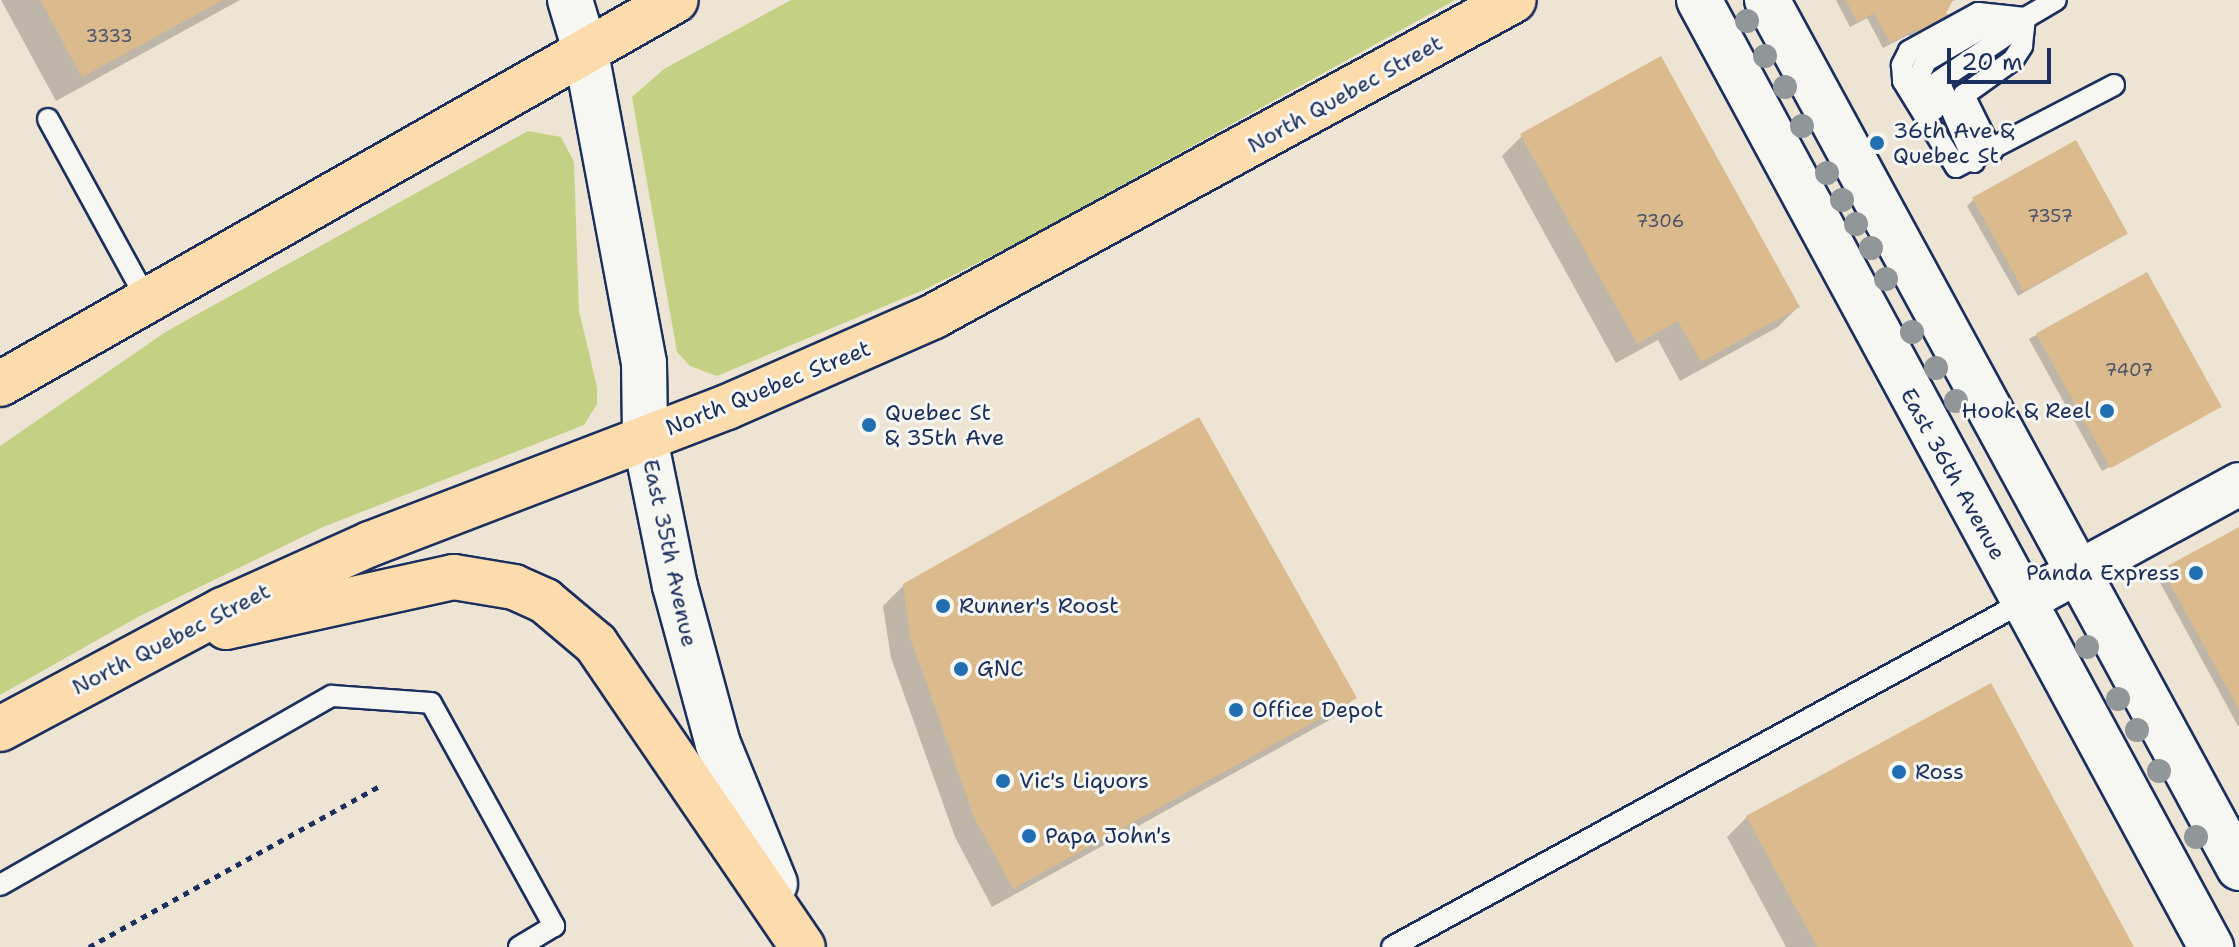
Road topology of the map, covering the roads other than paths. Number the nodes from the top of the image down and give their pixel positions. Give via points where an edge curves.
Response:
1 (570, 0) edge
2 (676, 0) edge
3 (1514, 0) edge
4 (1699, 0) edge
5 (1767, 0) edge
6 (2056, 0) edge
7 (2025, 18) junction
8 (586, 53) junction
9 (2114, 85) dead end
10 (48, 119) dead end
11 (1977, 159) junction
12 (147, 300) junction
13 (0, 384) edge
14 (645, 439) junction
15 (2239, 484) edge
16 (2078, 572) junction
17 (2023, 602) junction
18 (165, 639) junction
19 (0, 729) edge
20 (2239, 868) edge
21 (0, 885) edge
22 (519, 947) edge
23 (805, 947) edge
24 (1392, 947) edge
25 (2211, 947) edge

1 - 8 street, East 35th Avenue
2 - 8 main road
3 - 14 main road, North Quebec Street via 1004,282 868,347
4 - 17 street, East 36th Avenue
5 - 16 street
6 - 7 lane
7 - 11 lane via 2022,46 2013,60 1964,95
7 - 11 lane via 2012,34 1939,81
7 - 11 lane via 1978,13 1909,51 1902,65 1903,81 1947,159 1956,167
8 - 12 main road
8 - 14 street, East 35th Avenue via 644,363
9 - 11 lane
10 - 12 lane
12 - 13 main road
14 - 18 main road, North Quebec Street via 370,544
14 - 23 street, East 35th Avenue via 675,586 718,744 758,849
15 - 16 street
16 - 17 street
16 - 20 street
17 - 24 lane
17 - 25 street, East 36th Avenue
18 - 19 main road, North Quebec Street
18 - 23 main road via 454,577 514,587 545,601 596,644
21 - 22 lane via 332,696 431,703 554,926

